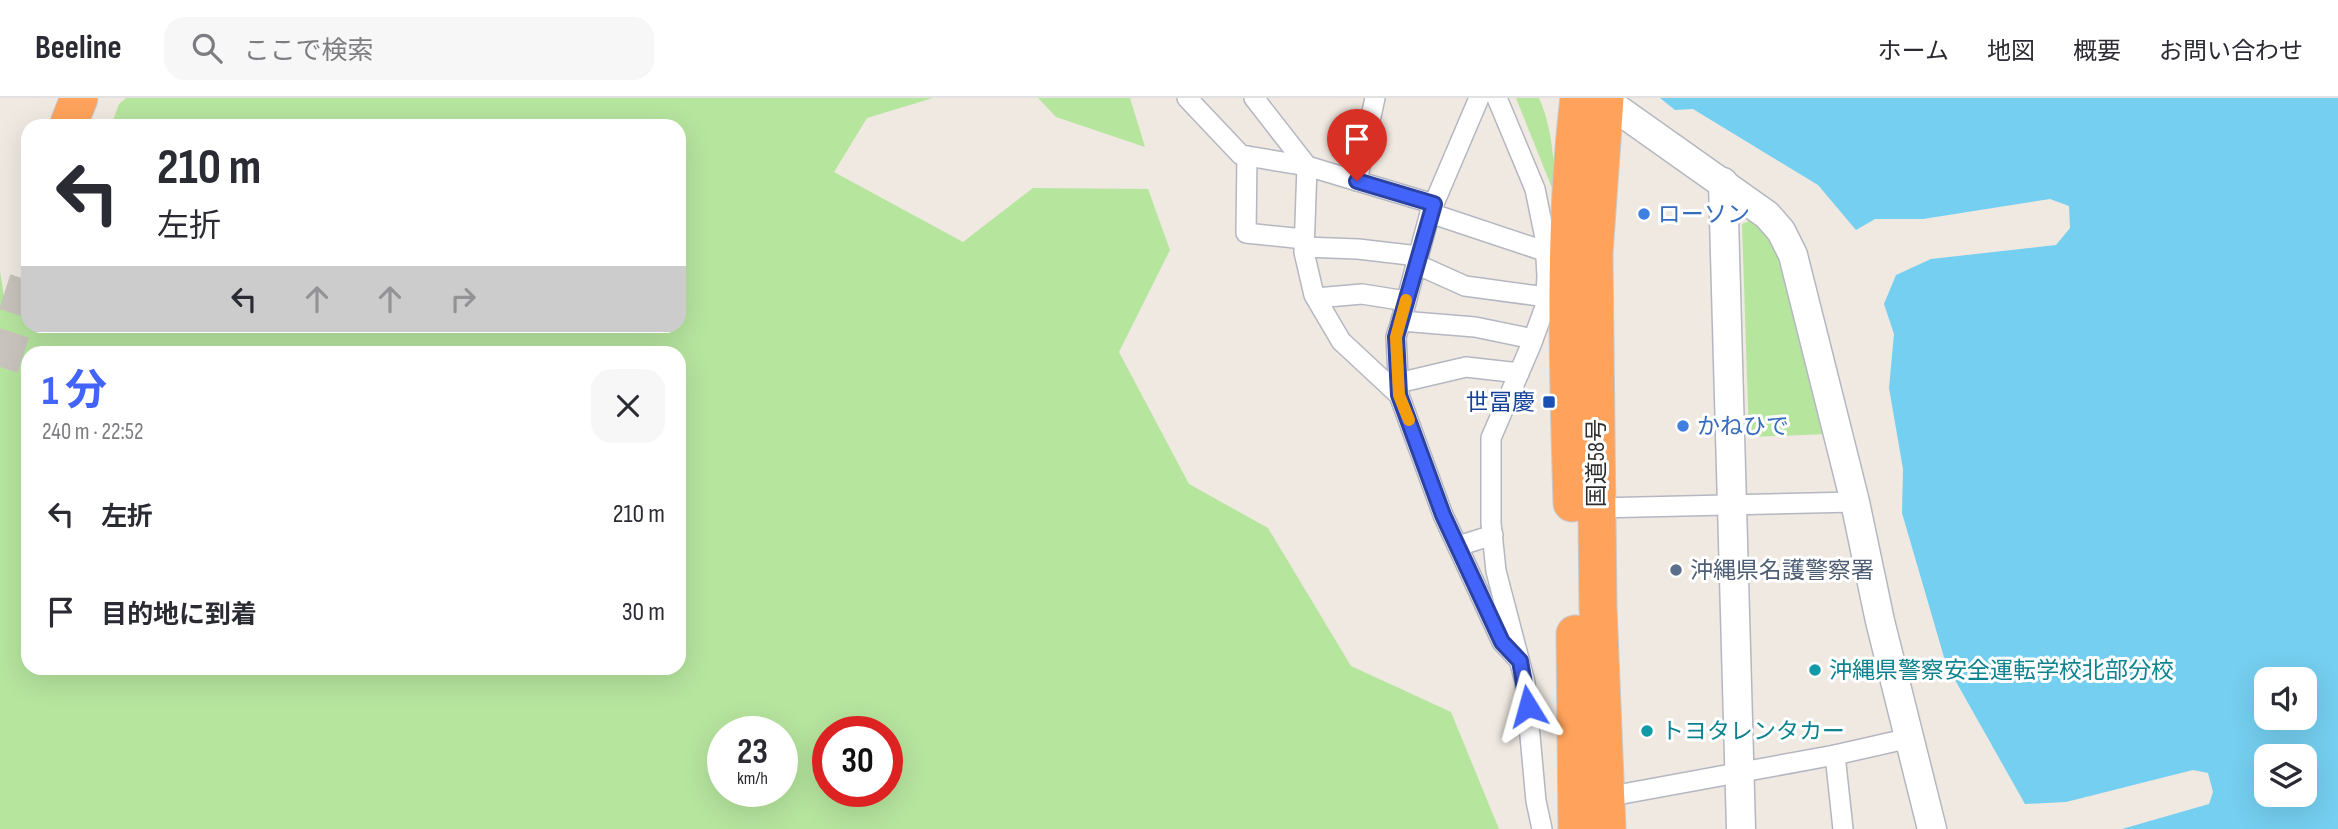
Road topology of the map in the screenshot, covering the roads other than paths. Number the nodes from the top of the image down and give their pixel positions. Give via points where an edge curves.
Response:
1 (73, 98) edge
2 (79, 98) edge
3 (1187, 98) edge
4 (1254, 98) edge
5 (1375, 98) edge
6 (1479, 98) edge
7 (1497, 98) edge
8 (1579, 98) edge
9 (1605, 98) edge
10 (69, 119) edge
11 (71, 119) edge
12 (1292, 145) junction
13 (1247, 156) junction
14 (1274, 160) junction
15 (1307, 166) junction
16 (1357, 181) junction
17 (1723, 181) junction
18 (1432, 209) junction
19 (1304, 243) junction
20 (1544, 251) junction
21 (1417, 260) junction
22 (1546, 297) junction
23 (1316, 298) junction
24 (1406, 301) junction
25 (1401, 321) junction
26 (1533, 338) junction
27 (1519, 373) junction
28 (1399, 389) junction
29 (1855, 502) junction
30 (1733, 505) junction
31 (1597, 508) junction
32 (1493, 535) junction
33 (1458, 546) junction
34 (1520, 661) junction
35 (1910, 738) junction
36 (1835, 755) junction
37 (1739, 772) junction
38 (1606, 813) edge
39 (1542, 829) edge
40 (1577, 829) edge
41 (1741, 829) edge
42 (1843, 829) edge
43 (1932, 829) edge

1 - 10 highway
2 - 11 highway
3 - 13 street
4 - 12 street
5 - 16 street
6 - 18 street
7 - 20 street via 1535,189
8 - 40 highway, 国道58号 via 1569,247 1568,368
9 - 17 street
9 - 31 highway, 国道58号 via 1594,253
12 - 14 street
12 - 15 street
13 - 14 street
13 - 19 street via 1245,233
14 - 15 street
15 - 16 street
15 - 19 street
16 - 18 street
17 - 29 street via 1767,215 1793,255
17 - 30 street
18 - 20 street
18 - 21 street
19 - 21 street
19 - 23 street
20 - 22 street
21 - 22 street via 1465,286
21 - 24 street
22 - 26 street
23 - 24 street via 1362,295
23 - 28 street via 1341,341
24 - 25 street
25 - 26 street via 1475,327
25 - 28 street via 1396,337
26 - 27 street
27 - 28 street via 1466,367
27 - 32 street via 1491,439
28 - 33 street
29 - 30 street
29 - 35 street
30 - 31 street
30 - 37 street
31 - 38 highway, 国道58号
32 - 33 street
32 - 34 street via 1496,571
33 - 34 street via 1502,642
34 - 39 street
35 - 36 street
35 - 43 street
36 - 37 street
36 - 42 street
37 - 38 street
37 - 41 street

